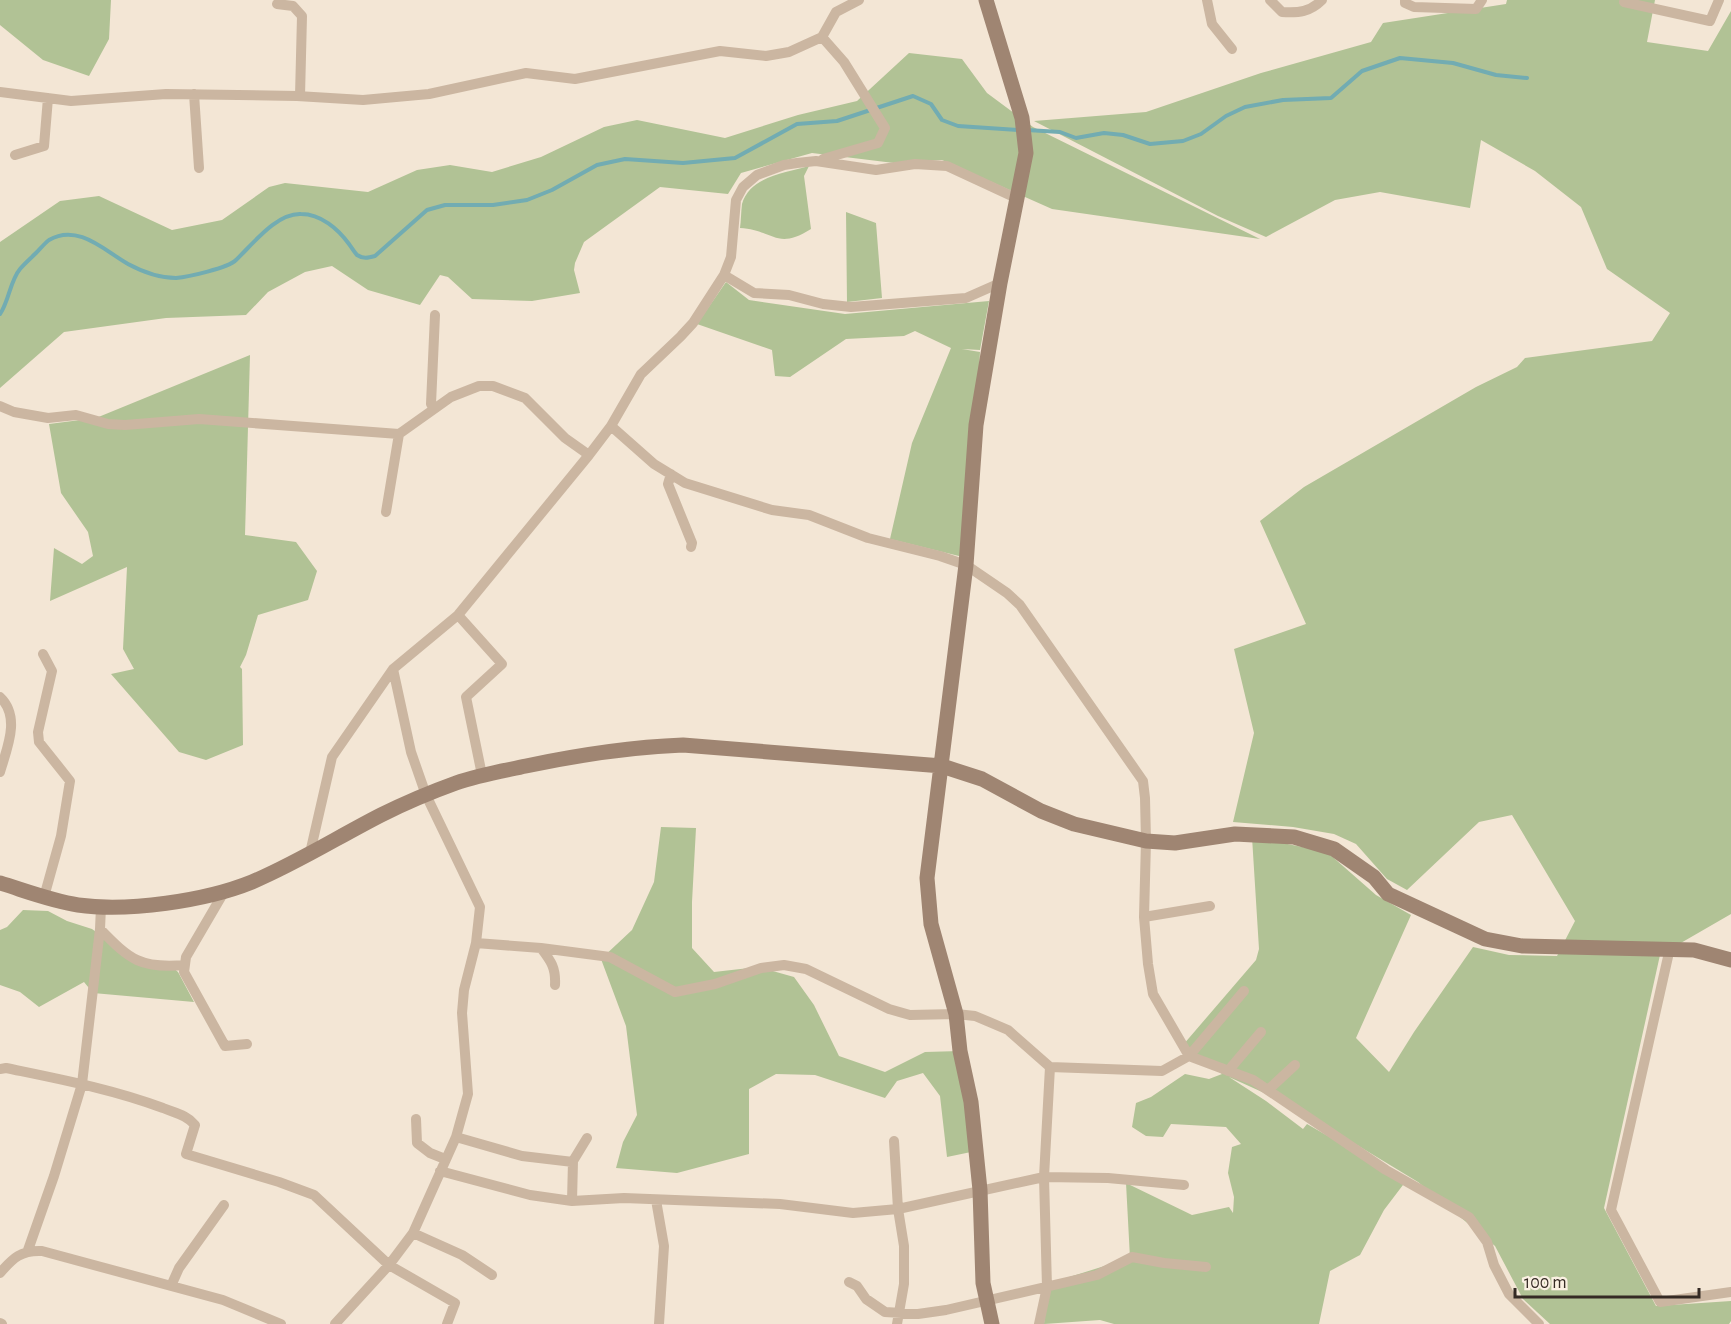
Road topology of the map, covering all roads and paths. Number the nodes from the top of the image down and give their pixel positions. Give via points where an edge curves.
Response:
1 (859, 0) edge
2 (986, 0) edge
3 (1207, 0) edge
4 (1270, 0) edge
5 (1322, 0) edge
6 (1405, 0) edge
7 (1482, 0) edge
8 (1625, 0) edge
9 (1719, 0) edge
10 (277, 4) dead end
11 (822, 37) junction
12 (1232, 49) dead end
13 (0, 92) edge
14 (194, 94) junction
15 (300, 96) junction
16 (48, 98) junction
17 (15, 155) dead end
18 (816, 161) junction
19 (199, 168) dead end
20 (1016, 198) junction
21 (724, 275) junction
22 (1000, 283) junction
23 (435, 315) dead end
24 (0, 406) edge
25 (434, 409) junction
26 (611, 426) junction
27 (399, 434) junction
28 (589, 455) junction
29 (671, 474) junction
30 (386, 512) dead end
31 (691, 547) dead end
32 (966, 565) junction
33 (458, 615) junction
34 (43, 654) dead end
35 (393, 669) junction
36 (0, 697) edge
37 (942, 766) junction
38 (0, 772) edge
39 (482, 775) junction
40 (426, 795) junction
41 (1146, 841) junction
42 (309, 853) junction
43 (0, 883) edge
44 (224, 892) junction
45 (44, 897) junction
46 (1210, 906) dead end
47 (101, 907) junction
48 (1144, 916) junction
49 (100, 929) junction
50 (476, 943) junction
51 (541, 948) junction
52 (1670, 948) junction
53 (1731, 960) edge
54 (185, 965) junction
55 (555, 985) dead end
56 (1244, 991) dead end
57 (956, 1014) junction
58 (1261, 1032) dead end
59 (247, 1044) dead end
60 (1189, 1056) junction
61 (1295, 1065) dead end
62 (1050, 1067) junction
63 (0, 1069) edge
64 (1228, 1071) junction
65 (82, 1084) junction
66 (1268, 1090) junction
67 (416, 1119) dead end
68 (456, 1137) junction
69 (587, 1138) dead end
70 (894, 1141) dead end
71 (445, 1159) junction
72 (573, 1162) junction
73 (440, 1171) junction
74 (1044, 1177) junction
75 (1184, 1185) dead end
76 (980, 1190) junction
77 (656, 1200) junction
78 (572, 1202) junction
79 (224, 1205) dead end
80 (898, 1209) junction
81 (413, 1233) junction
82 (28, 1251) junction
83 (389, 1265) junction
84 (1206, 1267) dead end
85 (0, 1273) edge
86 (492, 1275) dead end
87 (849, 1282) dead end
88 (171, 1286) junction
89 (1047, 1287) junction
90 (1731, 1292) edge
91 (986, 1301) junction
92 (897, 1318) edge
93 (281, 1324) edge
94 (335, 1324) edge
95 (447, 1324) edge
96 (659, 1324) edge
97 (992, 1324) edge
98 (1039, 1324) edge
99 (1539, 1324) edge

1 - 11 street via 836,12
2 - 20 street via 1022,118 1026,153
3 - 12 street via 1212,24
4 - 5 street via 1282,12 1297,13 1314,9
6 - 7 street via 1414,7 1476,9
8 - 9 street via 1710,21
10 - 15 street via 293,6 302,16
11 - 15 street via 789,52 766,56 720,51 574,78 526,73 429,94 363,99
11 - 18 street via 844,62 885,128 878,143
13 - 16 street
14 - 15 street
14 - 16 street via 71,101
14 - 19 street
16 - 17 street via 44,146
18 - 20 street via 876,170 915,164 947,166
18 - 21 street via 784,165 757,175 743,187 736,200 731,257
20 - 22 street
21 - 22 street via 754,293 789,295 850,308 966,298
21 - 26 street via 693,322 641,374
22 - 32 street via 976,424
23 - 25 street via 431,404
24 - 27 street via 48,418 76,415 108,424 200,419
25 - 27 street
25 - 28 street via 479,386 493,386 525,398 565,438
26 - 28 street
26 - 29 street
27 - 30 street
28 - 33 street
29 - 31 street via 668,484
29 - 32 street via 721,495 809,516 868,538
32 - 37 street
32 - 41 street via 1020,605 1143,781
33 - 35 street
33 - 39 street via 502,664 466,697
34 - 45 street via 52,671 39,741 70,781 61,836
35 - 40 street via 411,752
35 - 42 street via 332,757
36 - 38 street via 8,705 11,720
37 - 39 street via 683,745 564,758
37 - 41 street via 982,780 1074,824
37 - 57 street via 927,878 928,901
39 - 40 street
40 - 42 street
40 - 50 street via 480,908
41 - 48 street
41 - 52 street via 1175,843 1235,834 1294,837 1334,849 1374,877 1388,894 1485,939 1522,946
42 - 44 street
43 - 45 street
44 - 47 street via 143,907
44 - 54 street
45 - 47 street
46 - 48 street
47 - 49 street
48 - 60 street via 1153,994
49 - 54 street via 119,949 146,965
49 - 65 street
50 - 51 street
50 - 68 street via 462,1013 468,1094
51 - 55 street via 553,963
51 - 57 street via 610,957 675,992 784,965 806,969 889,1009 910,1015
52 - 53 street
52 - 90 street via 1611,1210 1660,1302
54 - 59 street via 184,972 225,1046
56 - 60 street
57 - 62 street via 975,1016 1008,1030
57 - 76 street
58 - 64 street
60 - 62 street via 1162,1071
60 - 64 street
61 - 66 street
62 - 74 street
63 - 65 street
64 - 66 street
65 - 82 street
65 - 83 street via 189,1118 195,1125 186,1154 314,1194
66 - 99 street via 1386,1170 1469,1217 1487,1242 1509,1294
67 - 71 street via 417,1143
68 - 71 street
68 - 72 street via 522,1156
69 - 72 street
70 - 80 street
71 - 73 street
72 - 78 street
73 - 78 street
73 - 81 street
74 - 75 street
74 - 76 street
74 - 89 street
76 - 80 street
76 - 91 street via 980,1252
77 - 78 street
77 - 80 street via 780,1204 853,1213
77 - 96 street via 664,1246
79 - 88 street via 179,1268
80 - 92 street via 904,1284
81 - 83 street
81 - 86 street
82 - 85 street
82 - 88 street via 42,1251
83 - 94 street
83 - 95 street via 455,1303
84 - 89 street via 1132,1257 1097,1275
87 - 92 street via 866,1299
88 - 93 street via 223,1300
89 - 91 street
89 - 98 street
91 - 92 street
91 - 97 street

